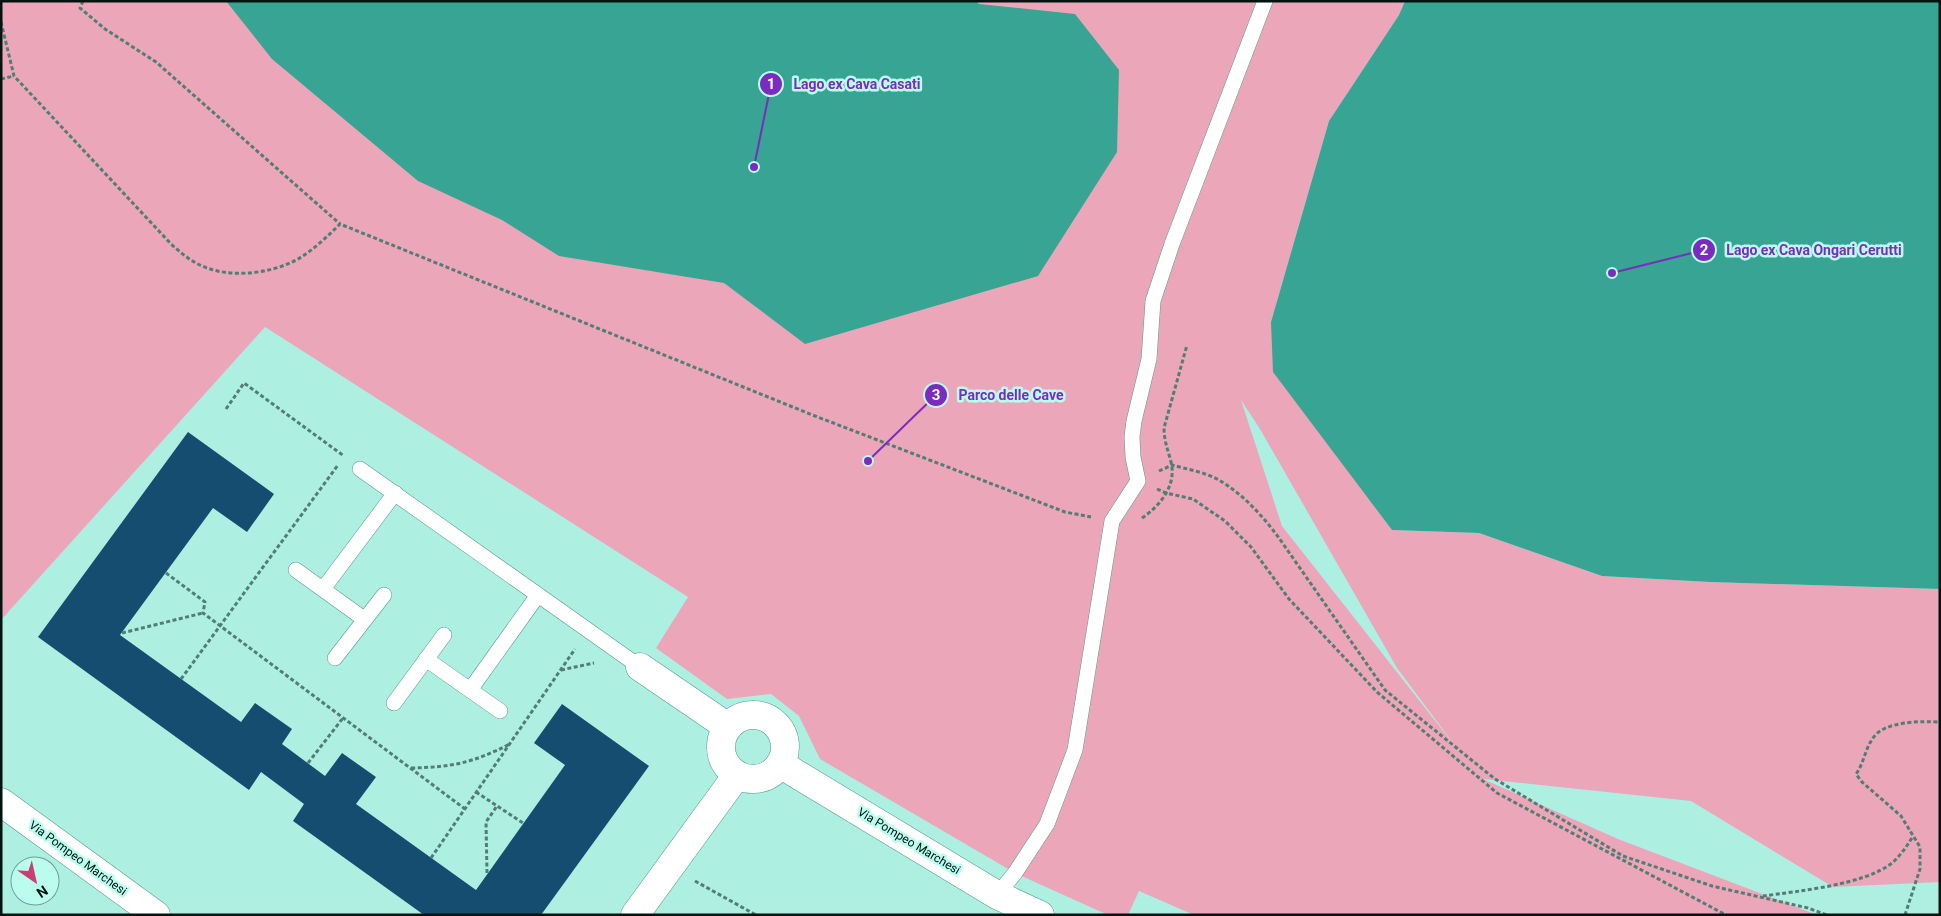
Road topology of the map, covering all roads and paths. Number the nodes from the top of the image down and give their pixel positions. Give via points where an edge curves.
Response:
1 (83, 1) edge
2 (1265, 1) edge
3 (1, 22) edge
4 (14, 76) junction
5 (1, 79) edge
6 (340, 224) junction
7 (1187, 345) dead end
8 (226, 410) dead end
9 (338, 464) dead end
10 (1172, 465) junction
11 (360, 468) joint
12 (1138, 481) junction
13 (395, 493) junction
14 (1112, 521) junction
15 (296, 570) dead end
16 (166, 573) dead end
17 (323, 590) junction
18 (384, 595) dead end
19 (538, 595) junction
20 (203, 613) junction
21 (364, 619) junction
22 (220, 626) junction
23 (588, 630) junction
24 (122, 633) dead end
25 (444, 635) dead end
26 (335, 658) dead end
27 (426, 659) junction
28 (596, 663) dead end
29 (640, 667) joint
30 (561, 670) junction
31 (181, 679) dead end
32 (470, 690) junction
33 (394, 703) dead end
34 (500, 711) dead end
35 (343, 718) junction
36 (1940, 722) edge
37 (728, 727) junction
38 (510, 743) junction
39 (308, 763) dead end
40 (780, 764) junction
41 (410, 768) junction
42 (737, 775) junction
43 (476, 792) junction
44 (1, 802) edge
45 (497, 806) junction
46 (465, 809) junction
47 (524, 823) dead end
48 (1913, 835) junction
49 (431, 858) dead end
50 (488, 873) dead end
51 (691, 879) dead end
52 (997, 895) junction
53 (1759, 896) junction
54 (156, 915) edge
55 (635, 915) edge
56 (756, 915) edge
57 (1040, 915) edge
58 (1726, 915) edge
59 (1827, 915) edge
60 (1905, 915) edge

1 - 6 path via 80,8 105,29 156,62
2 - 12 lane via 1153,301 1149,359 1132,437
3 - 4 path
4 - 5 path
4 - 6 path via 172,244 200,265 221,271 276,269 298,259
6 - 14 path via 834,423 1065,512
7 - 10 path via 1164,428
8 - 11 path via 244,383
9 - 22 path
10 - 12 path
10 - 53 path via 1216,478 1243,497 1280,538 1385,690 1496,779 1623,856 1712,886
10 - 58 path via 1171,483 1166,493 1193,499 1225,521 1251,547 1289,599 1377,692 1497,793
11 - 13 lane
12 - 14 lane
13 - 17 lane
13 - 19 lane
14 - 52 lane via 1075,750 1047,824
15 - 17 lane
16 - 20 path via 205,602
17 - 21 lane
18 - 21 lane
19 - 23 lane
19 - 32 lane
20 - 22 path
20 - 24 path
21 - 26 lane
22 - 31 path
22 - 35 path
23 - 29 lane
23 - 30 path
25 - 27 lane
27 - 32 lane
27 - 33 lane
28 - 30 path
29 - 37 street
30 - 38 path
32 - 34 lane
35 - 39 path
35 - 41 path
36 - 48 path via 1922,721 1882,728 1872,738 1856,774 1901,816
37 - 40 street via 744,716 764,716 772,721 784,736 784,755
37 - 42 street via 721,749 726,764
38 - 41 path via 464,764
38 - 43 path
40 - 42 street via 761,778
40 - 52 street, Via Pompeo Marchesi
41 - 46 path
42 - 55 street
43 - 45 path
43 - 46 path
44 - 54 street, Via Pompeo Marchesi
45 - 47 path
45 - 50 path via 486,822
46 - 49 path
48 - 53 path via 1905,850 1891,864 1870,875 1820,888
48 - 60 path via 1920,847 1920,869
51 - 56 path
52 - 57 street, Via Pompeo Marchesi
53 - 59 path

